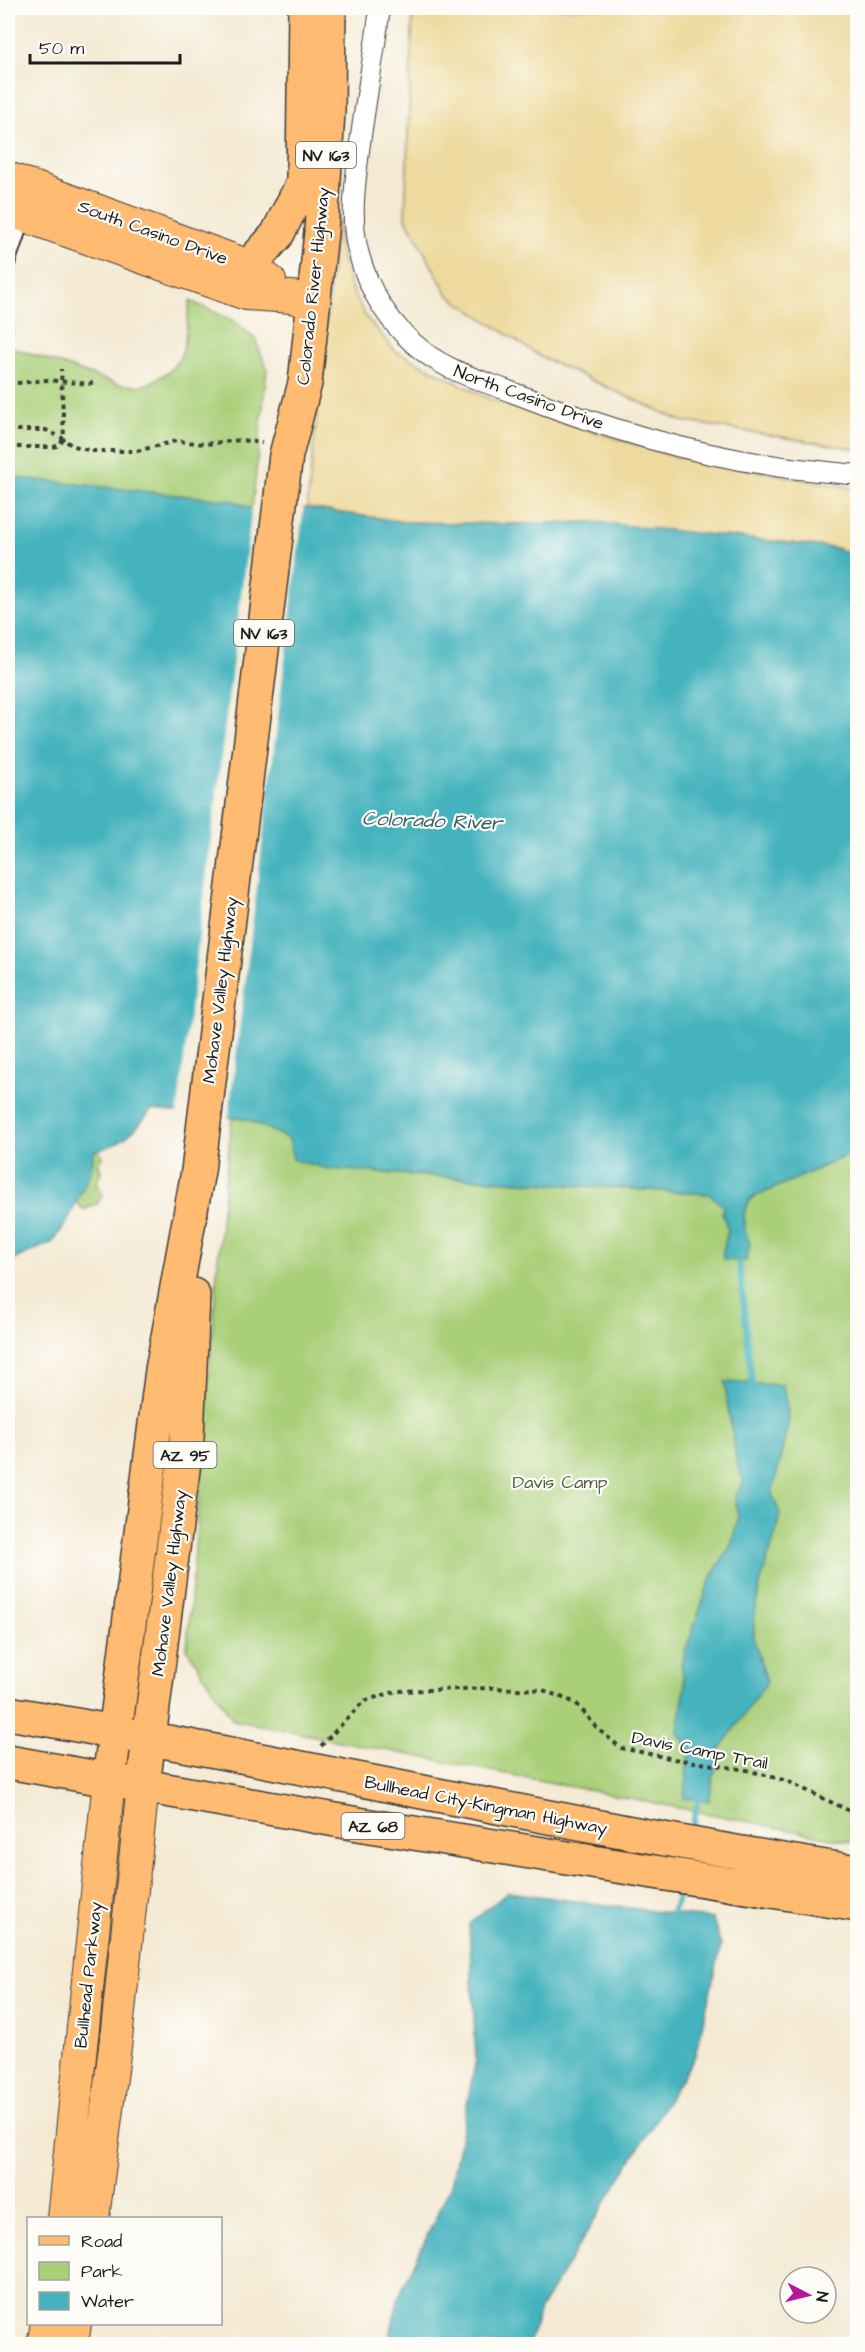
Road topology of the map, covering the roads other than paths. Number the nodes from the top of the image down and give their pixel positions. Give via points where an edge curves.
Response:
1 (306, 8) edge
2 (329, 8) edge
3 (381, 8) edge
4 (8, 178) edge
5 (303, 183) junction
6 (16, 214) edge
7 (8, 267) edge
8 (249, 267) junction
9 (303, 300) junction
10 (858, 475) edge
11 (242, 810) joint
12 (198, 1171) junction
13 (8, 1713) edge
14 (116, 1731) junction
15 (149, 1737) junction
16 (8, 1762) edge
17 (109, 1780) junction
18 (143, 1786) junction
19 (735, 1869) junction
20 (858, 1872) edge
21 (858, 1905) edge
22 (63, 2217) edge
23 (93, 2217) edge
24 (47, 2325) edge
25 (75, 2325) edge
26 (43, 2344) edge
27 (72, 2344) edge

1 - 5 highway, Colorado River Highway / NV 163
2 - 9 highway, Colorado River Highway / NV 163 via 325,175
3 - 10 street, North Casino Drive via 355,186 354,228 371,288 393,323 408,338 459,372 576,418 675,446 775,466
4 - 8 main road, South Casino Drive
5 - 8 highway via 277,235
5 - 9 highway, Colorado River Highway / NV 163
6 - 7 lane
6 - 9 main road, South Casino Drive via 246,294
8 - 9 main road, South Casino Drive
9 - 11 highway, Colorado River Highway / NV 163 via 304,383 274,449
11 - 12 highway, Mohave Valley Highway / AZ 95
12 - 14 highway, Mohave Valley Highway / AZ 95 via 162,1370
12 - 15 highway, Mohave Valley Highway / AZ 95 via 187,1438
13 - 14 highway
14 - 15 highway, Bullhead City–Kingman Highway / AZ 68
14 - 17 highway, Bullhead Parkway
15 - 18 highway, Mohave Valley Highway / AZ 95
15 - 19 highway, Bullhead City–Kingman Highway / AZ 68 via 610,1830
16 - 17 highway
17 - 18 highway
17 - 22 main road, Bullhead Parkway
18 - 19 highway, Bullhead City–Kingman Highway / AZ 68 via 604,1864
18 - 23 main road, Bullhead Parkway
19 - 20 highway, Bullhead City–Kingman Highway / AZ 68
19 - 21 highway, Bullhead City–Kingman Highway / AZ 68
24 - 26 main road
25 - 27 main road

